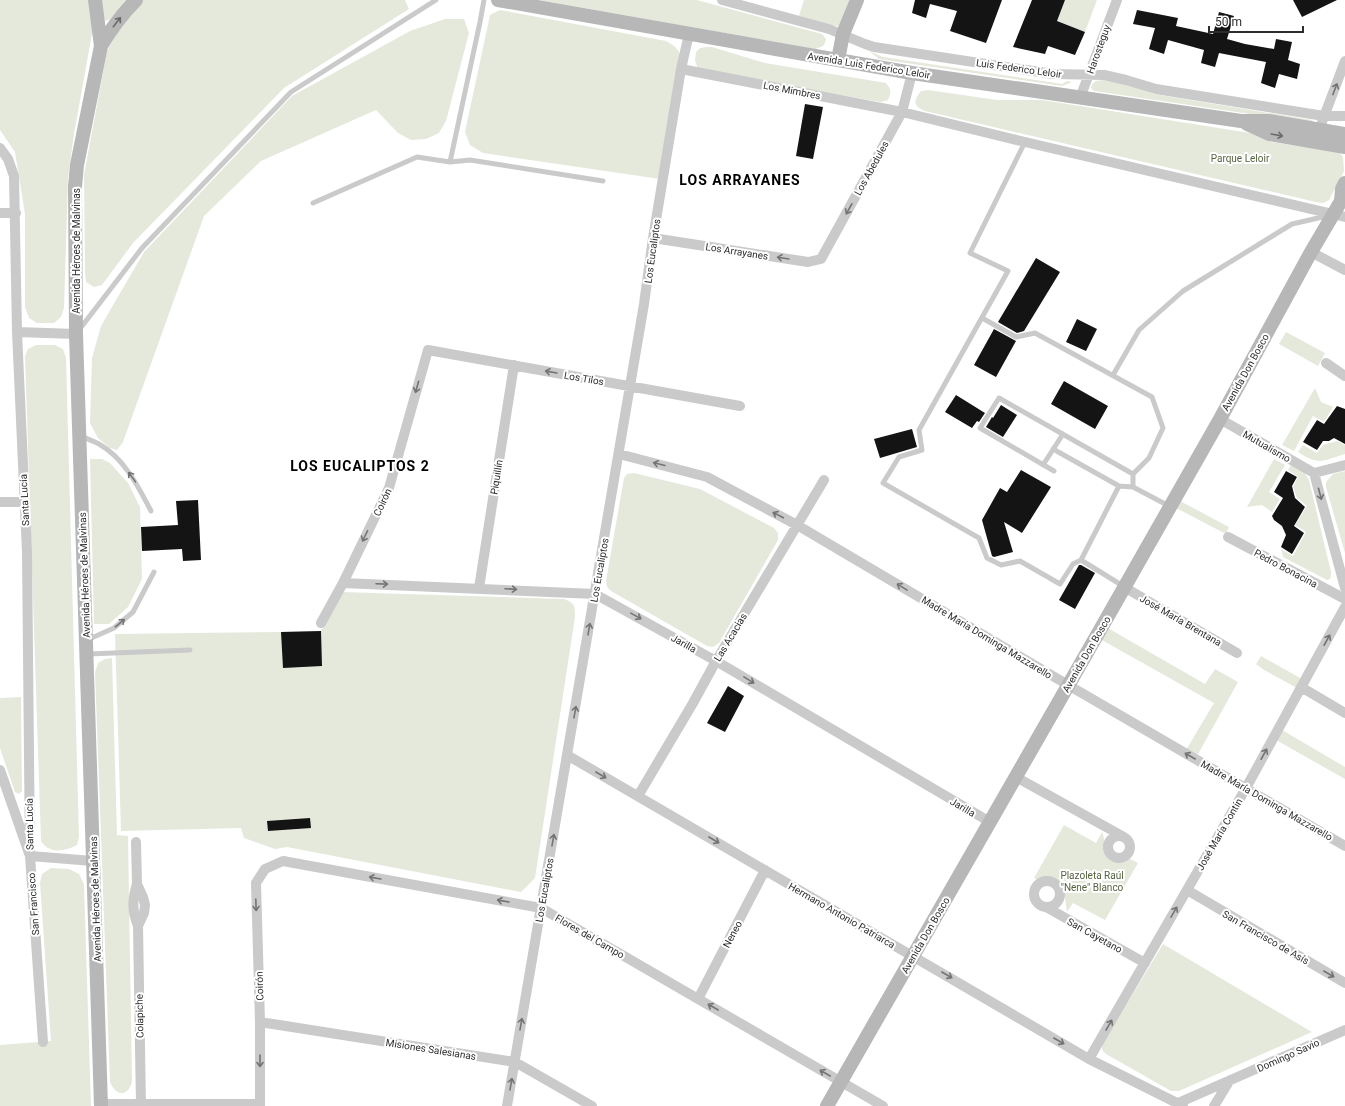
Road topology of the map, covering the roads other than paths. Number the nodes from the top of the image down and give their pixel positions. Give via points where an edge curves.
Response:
1 (95, 0) edge
2 (136, 0) edge
3 (436, 0) edge
4 (484, 0) edge
5 (498, 0) edge
6 (722, 0) edge
7 (856, 0) edge
8 (1117, 0) edge
9 (689, 34) junction
10 (843, 34) junction
11 (101, 46) junction
12 (838, 60) junction
13 (1345, 61) edge
14 (681, 69) junction
15 (912, 73) junction
16 (1089, 75) junction
17 (1080, 98) junction
18 (902, 112) junction
19 (1345, 116) edge
20 (1241, 121) junction
21 (1322, 123) junction
22 (1345, 134) edge
23 (1025, 142) junction
24 (1345, 147) edge
25 (0, 148) edge
26 (450, 162) junction
27 (603, 181) dead end
28 (1345, 183) edge
29 (1343, 199) edge
30 (313, 203) dead end
31 (0, 213) edge
32 (16, 213) junction
33 (1339, 215) edge
34 (653, 238) junction
35 (1311, 252) junction
36 (821, 259) joint
37 (1345, 270) edge
38 (982, 318) junction
39 (17, 332) junction
40 (76, 334) junction
41 (428, 350) joint
42 (1326, 363) dead end
43 (514, 366) junction
44 (1113, 375) junction
45 (1345, 376) edge
46 (630, 386) junction
47 (740, 406) dead end
48 (1220, 419) junction
49 (1063, 434) junction
50 (79, 435) junction
51 (1053, 449) junction
52 (619, 454) junction
53 (1044, 465) junction
54 (1345, 465) edge
55 (1054, 471) dead end
56 (1314, 473) junction
57 (1133, 474) junction
58 (824, 480) dead end
59 (1119, 486) junction
60 (1133, 487) junction
61 (0, 502) edge
62 (24, 502) junction
63 (1170, 507) junction
64 (151, 511) dead end
65 (797, 525) junction
66 (1228, 537) dead end
67 (1081, 560) junction
68 (154, 572) dead end
69 (343, 582) junction
70 (1124, 587) junction
71 (479, 588) junction
72 (1345, 588) edge
73 (595, 594) junction
74 (1345, 599) edge
75 (1345, 607) edge
76 (321, 623) dead end
77 (86, 648) junction
78 (190, 650) dead end
79 (1238, 653) dead end
80 (716, 661) junction
81 (1068, 685) junction
82 (1301, 687) junction
83 (1345, 713) edge
84 (567, 755) junction
85 (0, 770) edge
86 (1016, 777) junction
87 (1246, 788) junction
88 (638, 796) junction
89 (990, 822) junction
90 (1124, 837) dead end
91 (136, 842) dead end
92 (1345, 846) edge
93 (30, 856) junction
94 (93, 861) junction
95 (265, 869) joint
96 (765, 870) junction
97 (1187, 890) junction
98 (1046, 907) dead end
99 (541, 908) junction
100 (913, 956) junction
101 (1145, 963) junction
102 (1345, 983) edge
103 (698, 999) junction
104 (260, 1022) junction
105 (1345, 1030) edge
106 (43, 1042) dead end
107 (1089, 1058) junction
108 (515, 1062) junction
109 (1230, 1080) junction
110 (840, 1082) junction
111 (101, 1105) edge
112 (141, 1105) edge
113 (260, 1105) edge
114 (1180, 1105) edge
115 (507, 1106) edge
116 (592, 1106) edge
117 (826, 1106) edge
118 (883, 1106) edge
119 (1214, 1106) edge

1 - 11 main road, Avenida Héroes de Malvinas
11 -> 2 main road, Avenida Héroes de Malvinas
3 - 40 lane via 291,92 142,248
4 - 26 lane
5 - 9 main road, Avenida Luis Federico Leloir
6 - 10 street, Luis Federico Leloir
7 - 10 main road
8 - 16 street, Harosteguy
9 - 12 main road, Avenida Luis Federico Leloir
9 - 14 street, Los Eucaliptos
10 - 12 main road
10 - 16 street, Luis Federico Leloir via 874,47 1054,74
11 - 40 main road, Avenida Héroes de Malvinas via 75,187
12 - 15 main road, Avenida Luis Federico Leloir
21 -> 13 street
14 - 18 street, Los Mimbres
14 - 34 street, Los Eucaliptos
15 - 17 main road, Avenida Luis Federico Leloir
15 - 18 street, Los Abedules
16 - 17 street, Harosteguy
16 - 21 street, Luis Federico Leloir via 1104,75 1156,89
17 - 20 main road, Avenida Luis Federico Leloir
18 - 23 street
18 -> 36 street, Los Abedules
19 - 21 street, Luis Federico Leloir
20 - 21 main road, Avenida Luis Federico Leloir
20 -> 24 main road, Avenida Luis Federico Leloir via 1269,134
21 - 22 main road, Avenida Luis Federico Leloir
23 - 33 street
23 - 38 lane via 970,253 1008,271
25 - 32 street, Santa Lucía via 8,159 14,176
26 - 27 lane via 470,160
26 - 30 lane via 417,157
28 - 29 main road, Avenida Don Bosco via 1342,188
29 - 33 main road, Avenida Don Bosco
31 - 32 street
32 - 39 street, Santa Lucía
33 - 35 main road, Avenida Don Bosco
33 - 44 lane via 1292,224 1183,291 1139,330
36 -> 34 street, Los Arrayanes via 808,262
34 - 46 street, Los Eucaliptos
35 - 37 street
35 - 48 main road, Avenida Don Bosco
38 - 44 lane via 1016,337 1035,333
38 - 67 lane via 919,430 922,450 899,457 884,483 979,538 987,558 1002,565 1020,561 1060,584 1073,564
39 - 40 street
39 - 62 street, Santa Lucía
40 - 50 main road, Avenida Héroes de Malvinas
41 - 43 street, Los Tilos
41 -> 69 street, Coirón via 389,488
42 - 45 street
46 -> 43 street, Los Tilos
43 - 71 street, Piquillín
44 - 57 lane via 1152,397 1163,428 1149,458
46 - 47 street, Los Tilos
46 - 52 street, Los Eucaliptos
48 - 56 street, Mutualismo
48 - 63 main road, Avenida Don Bosco
49 - 51 lane
49 - 53 lane via 999,398 980,428
49 - 57 lane
64 -> 50 lane via 134,480 115,456 99,444
50 - 77 main road, Avenida Héroes de Malvinas
51 - 53 lane
51 - 59 lane
65 -> 52 street, Madre María Dominga Mazzarello via 707,477
52 - 73 street, Los Eucaliptos
53 - 55 lane
54 - 56 street
56 -> 72 street
57 - 60 lane
58 - 65 street, Las Acacias
59 - 60 lane
59 - 67 lane
60 - 63 lane
61 - 62 street
62 - 93 street, Santa Lucía via 27,552
63 - 70 main road, Avenida Don Bosco
65 - 80 street, Las Acacias
81 -> 65 street, Madre María Dominga Mazzarello
66 - 74 street, Pedro Bonacina
67 - 70 lane
77 -> 68 lane via 133,612
69 -> 71 street, Jarilla
69 - 76 street, Coirón
70 - 79 street, José María Brentana
70 - 81 main road, Avenida Don Bosco
71 -> 73 street, Jarilla
73 -> 80 street, Jarilla
84 -> 73 street, Los Eucaliptos
82 -> 75 street, José María Contín
77 - 78 lane
77 - 94 main road, Avenida Héroes de Malvinas
80 - 88 street, Las Acacias
80 -> 89 street, Jarilla
81 - 86 main road, Avenida Don Bosco
87 -> 81 street, Madre María Dominga Mazzarello
82 - 83 street
87 -> 82 street, José María Contín
84 -> 88 street, Hermano Antonio Patriarca
99 -> 84 street, Los Eucaliptos
85 - 93 street, San Francisco
86 - 89 main road, Avenida Don Bosco
86 - 90 street
87 - 92 street, Madre María Dominga Mazzarello
87 - 97 street, José María Contín
88 -> 96 street, Hermano Antonio Patriarca
89 - 100 main road, Avenida Don Bosco
91 - 112 street, Colapiche via 137,884 145,905 138,926
93 - 94 street
93 - 106 street, San Francisco
94 - 111 main road, Avenida Héroes de Malvinas
99 -> 95 street, Flores del Campo via 283,861
95 -> 104 street, Coirón via 256,883
96 - 100 street, Hermano Antonio Patriarca
96 - 103 street, Neneo
101 -> 97 street, José María Contín
97 -> 102 street, San Francisco de Asís
98 - 101 street, San Cayetano
99 - 103 street, Flores del Campo
108 -> 99 street, Los Eucaliptos
100 -> 107 street, Hermano Antonio Patriarca
100 - 110 main road, Avenida Don Bosco
107 -> 101 street, José María Contín
110 -> 103 street, Flores del Campo
104 - 108 street, Misiones Salesianas
104 -> 113 street, Coirón
105 - 109 street, Domingo Savio
107 - 114 street, Hermano Antonio Patriarca
115 -> 108 street, Los Eucaliptos
108 - 116 street, Misiones Salesianas
109 - 114 street, Domingo Savio
109 - 119 street
110 - 117 main road, Avenida Don Bosco
110 - 118 street, Flores del Campo
111 - 112 street
112 - 113 street

